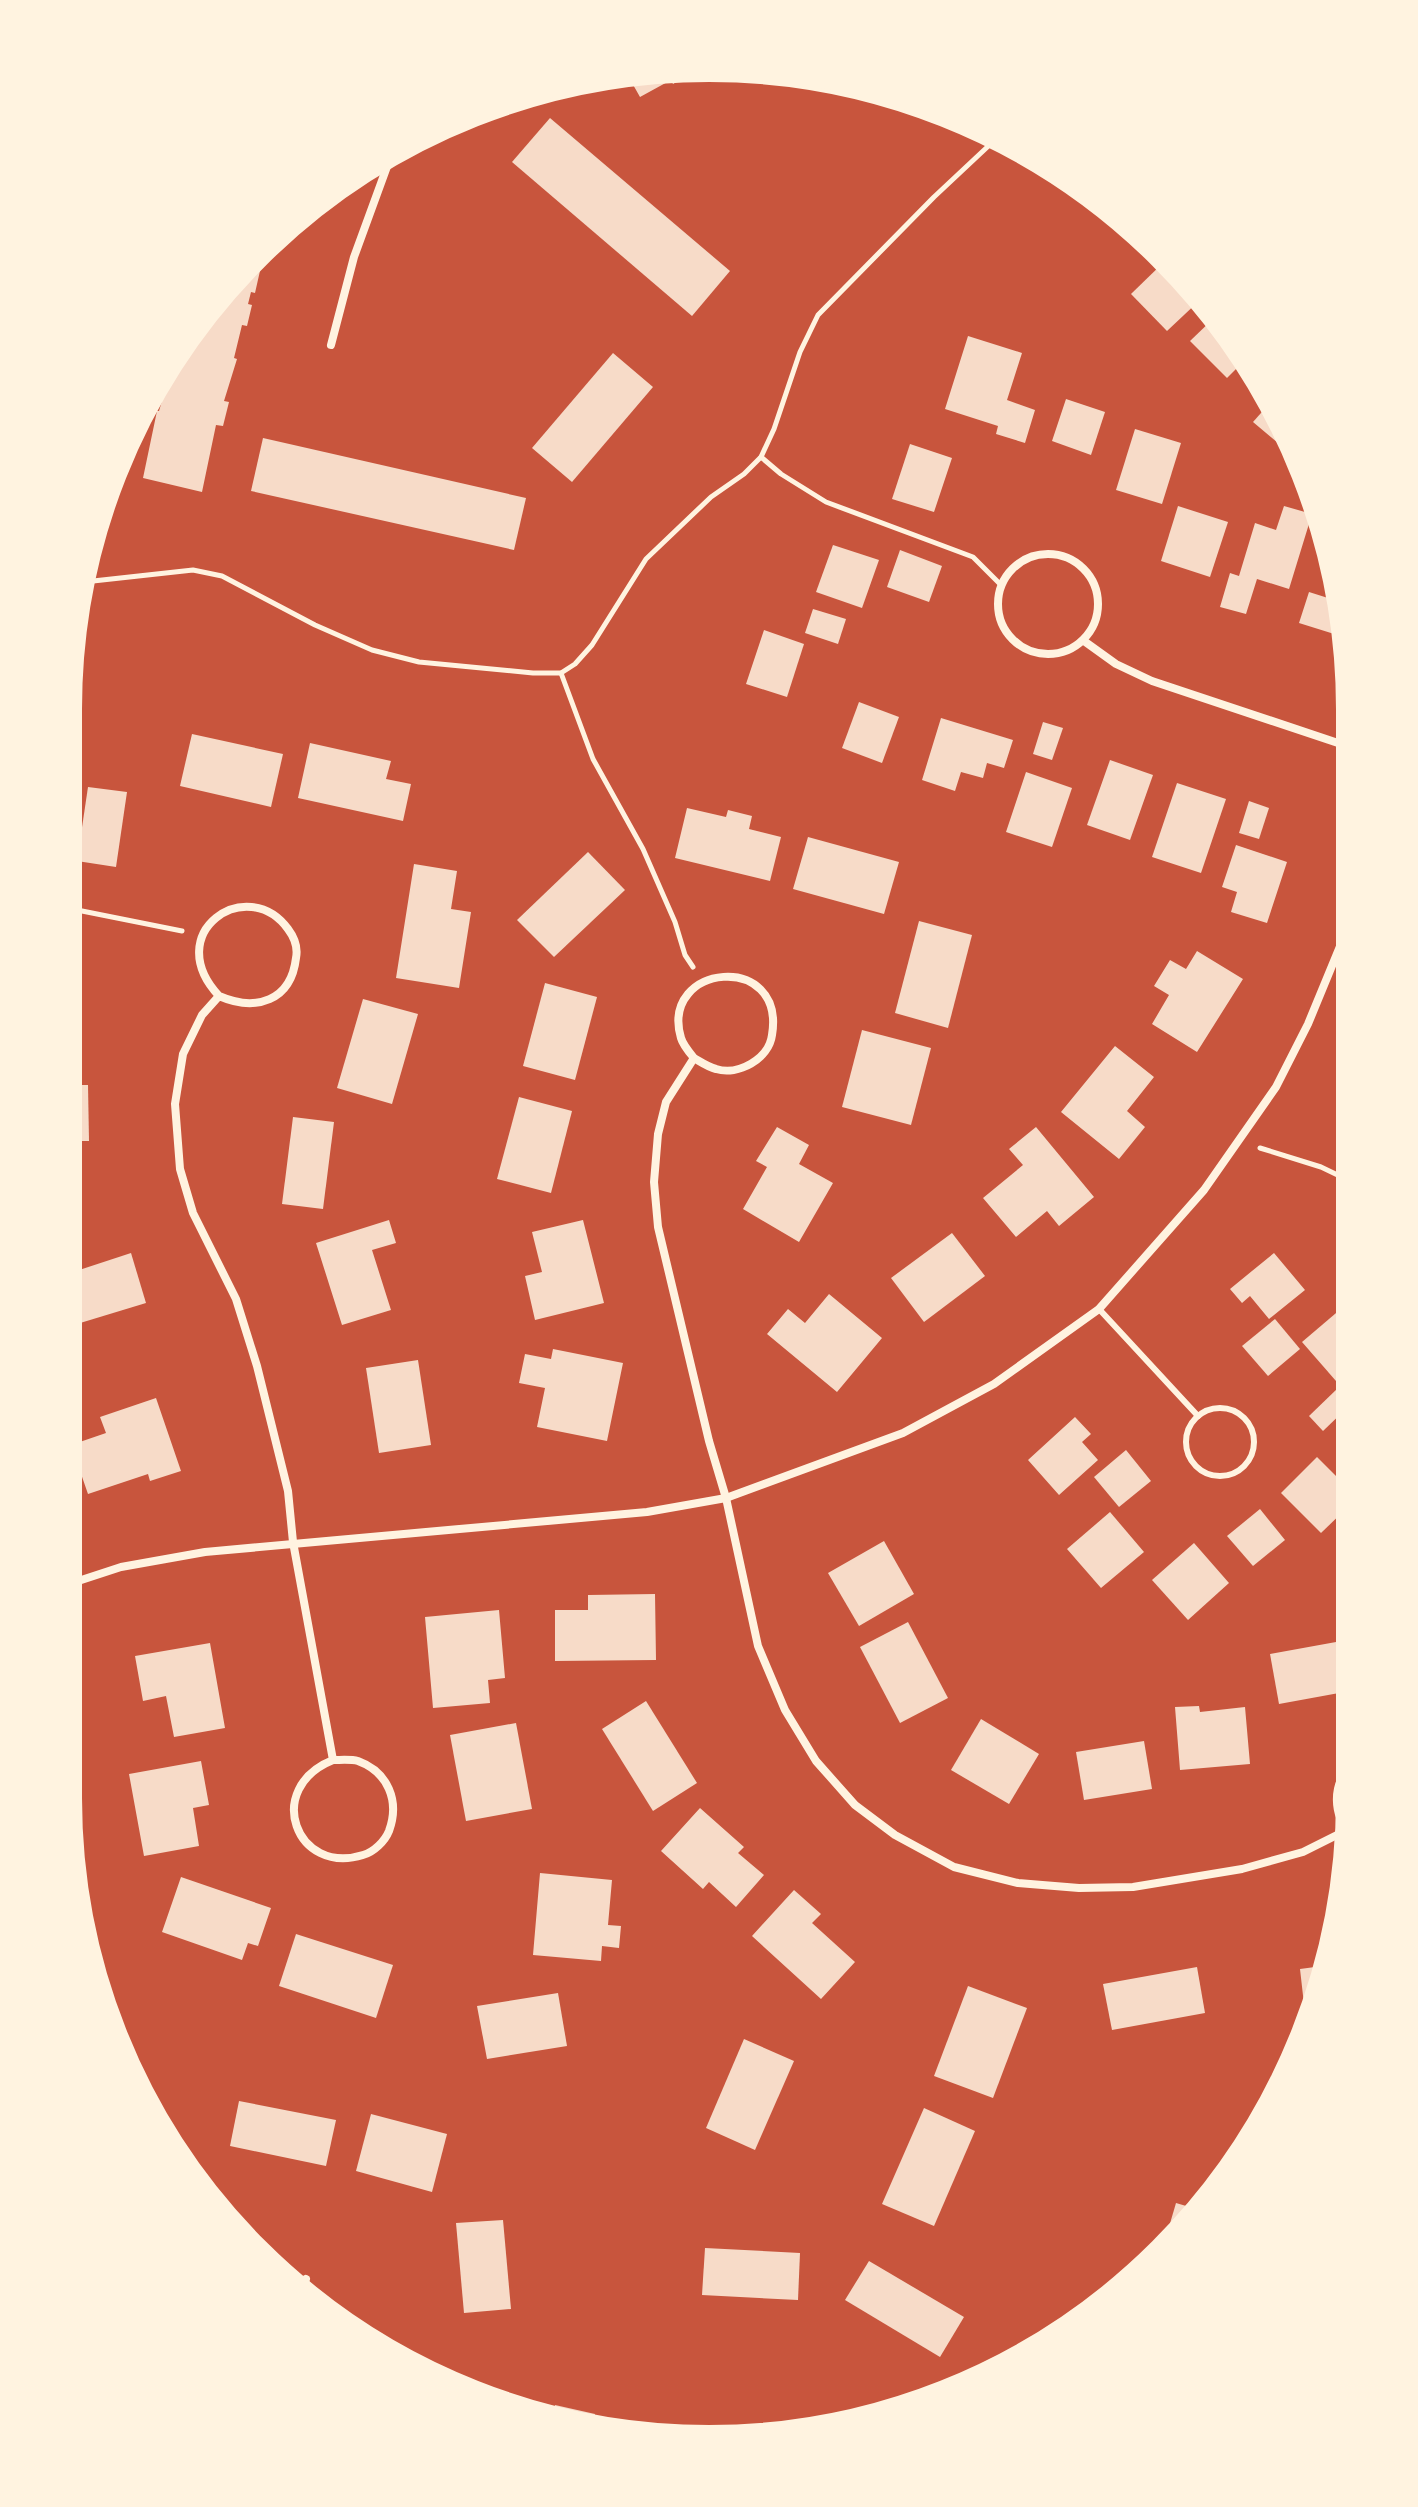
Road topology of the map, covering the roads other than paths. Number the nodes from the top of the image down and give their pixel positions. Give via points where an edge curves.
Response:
1 (386, 170) edge
2 (331, 345) dead end
3 (1084, 641) junction
4 (1338, 743) edge
5 (1338, 951) edge
6 (219, 996) junction
7 (694, 1058) junction
8 (1099, 1309) junction
9 (1198, 1416) junction
10 (726, 1498) junction
11 (293, 1542) junction
12 (80, 1580) edge
13 (333, 1760) junction
14 (1338, 1787) edge
15 (1338, 1811) edge
16 (1337, 1837) edge

1 - 2 street via 354,257
3 - 3 street via 1065,652 1041,654 1018,644 1003,626 998,606 1001,585 1014,566 1030,556 1053,553 1076,561 1091,577 1099,599 1097,620
3 - 4 street via 1152,681
5 - 8 street via 1276,1087 1240,1142
6 - 6 street via 205,981 198,954 212,921 241,907 263,909 281,920 297,952 294,974 282,992 259,1004 238,1004
6 - 11 street via 202,1015 183,1054 175,1104 180,1169 193,1213 236,1299 257,1366 288,1491
7 - 7 street via 681,1039 678,1015 686,995 703,980 726,974 749,980 767,996 774,1015 772,1040 759,1059 739,1069 717,1070
7 - 10 street via 666,1102 654,1182 658,1227
8 - 9 lane
8 - 10 street via 994,1384 903,1433
9 - 9 lane via 1186,1436 1197,1467 1218,1476 1240,1469 1253,1451 1246,1420 1217,1408
10 - 11 street via 647,1512
10 - 16 street via 758,1646 785,1710 816,1761 855,1805 895,1835 954,1867 1018,1883 1079,1888 1133,1887 1242,1869
11 - 12 street via 121,1567
11 - 13 street
13 - 13 street via 356,1760 379,1773 392,1793 395,1813 388,1835 371,1853 347,1860 323,1855 303,1839 295,1821 294,1800 302,1781
14 - 15 street

